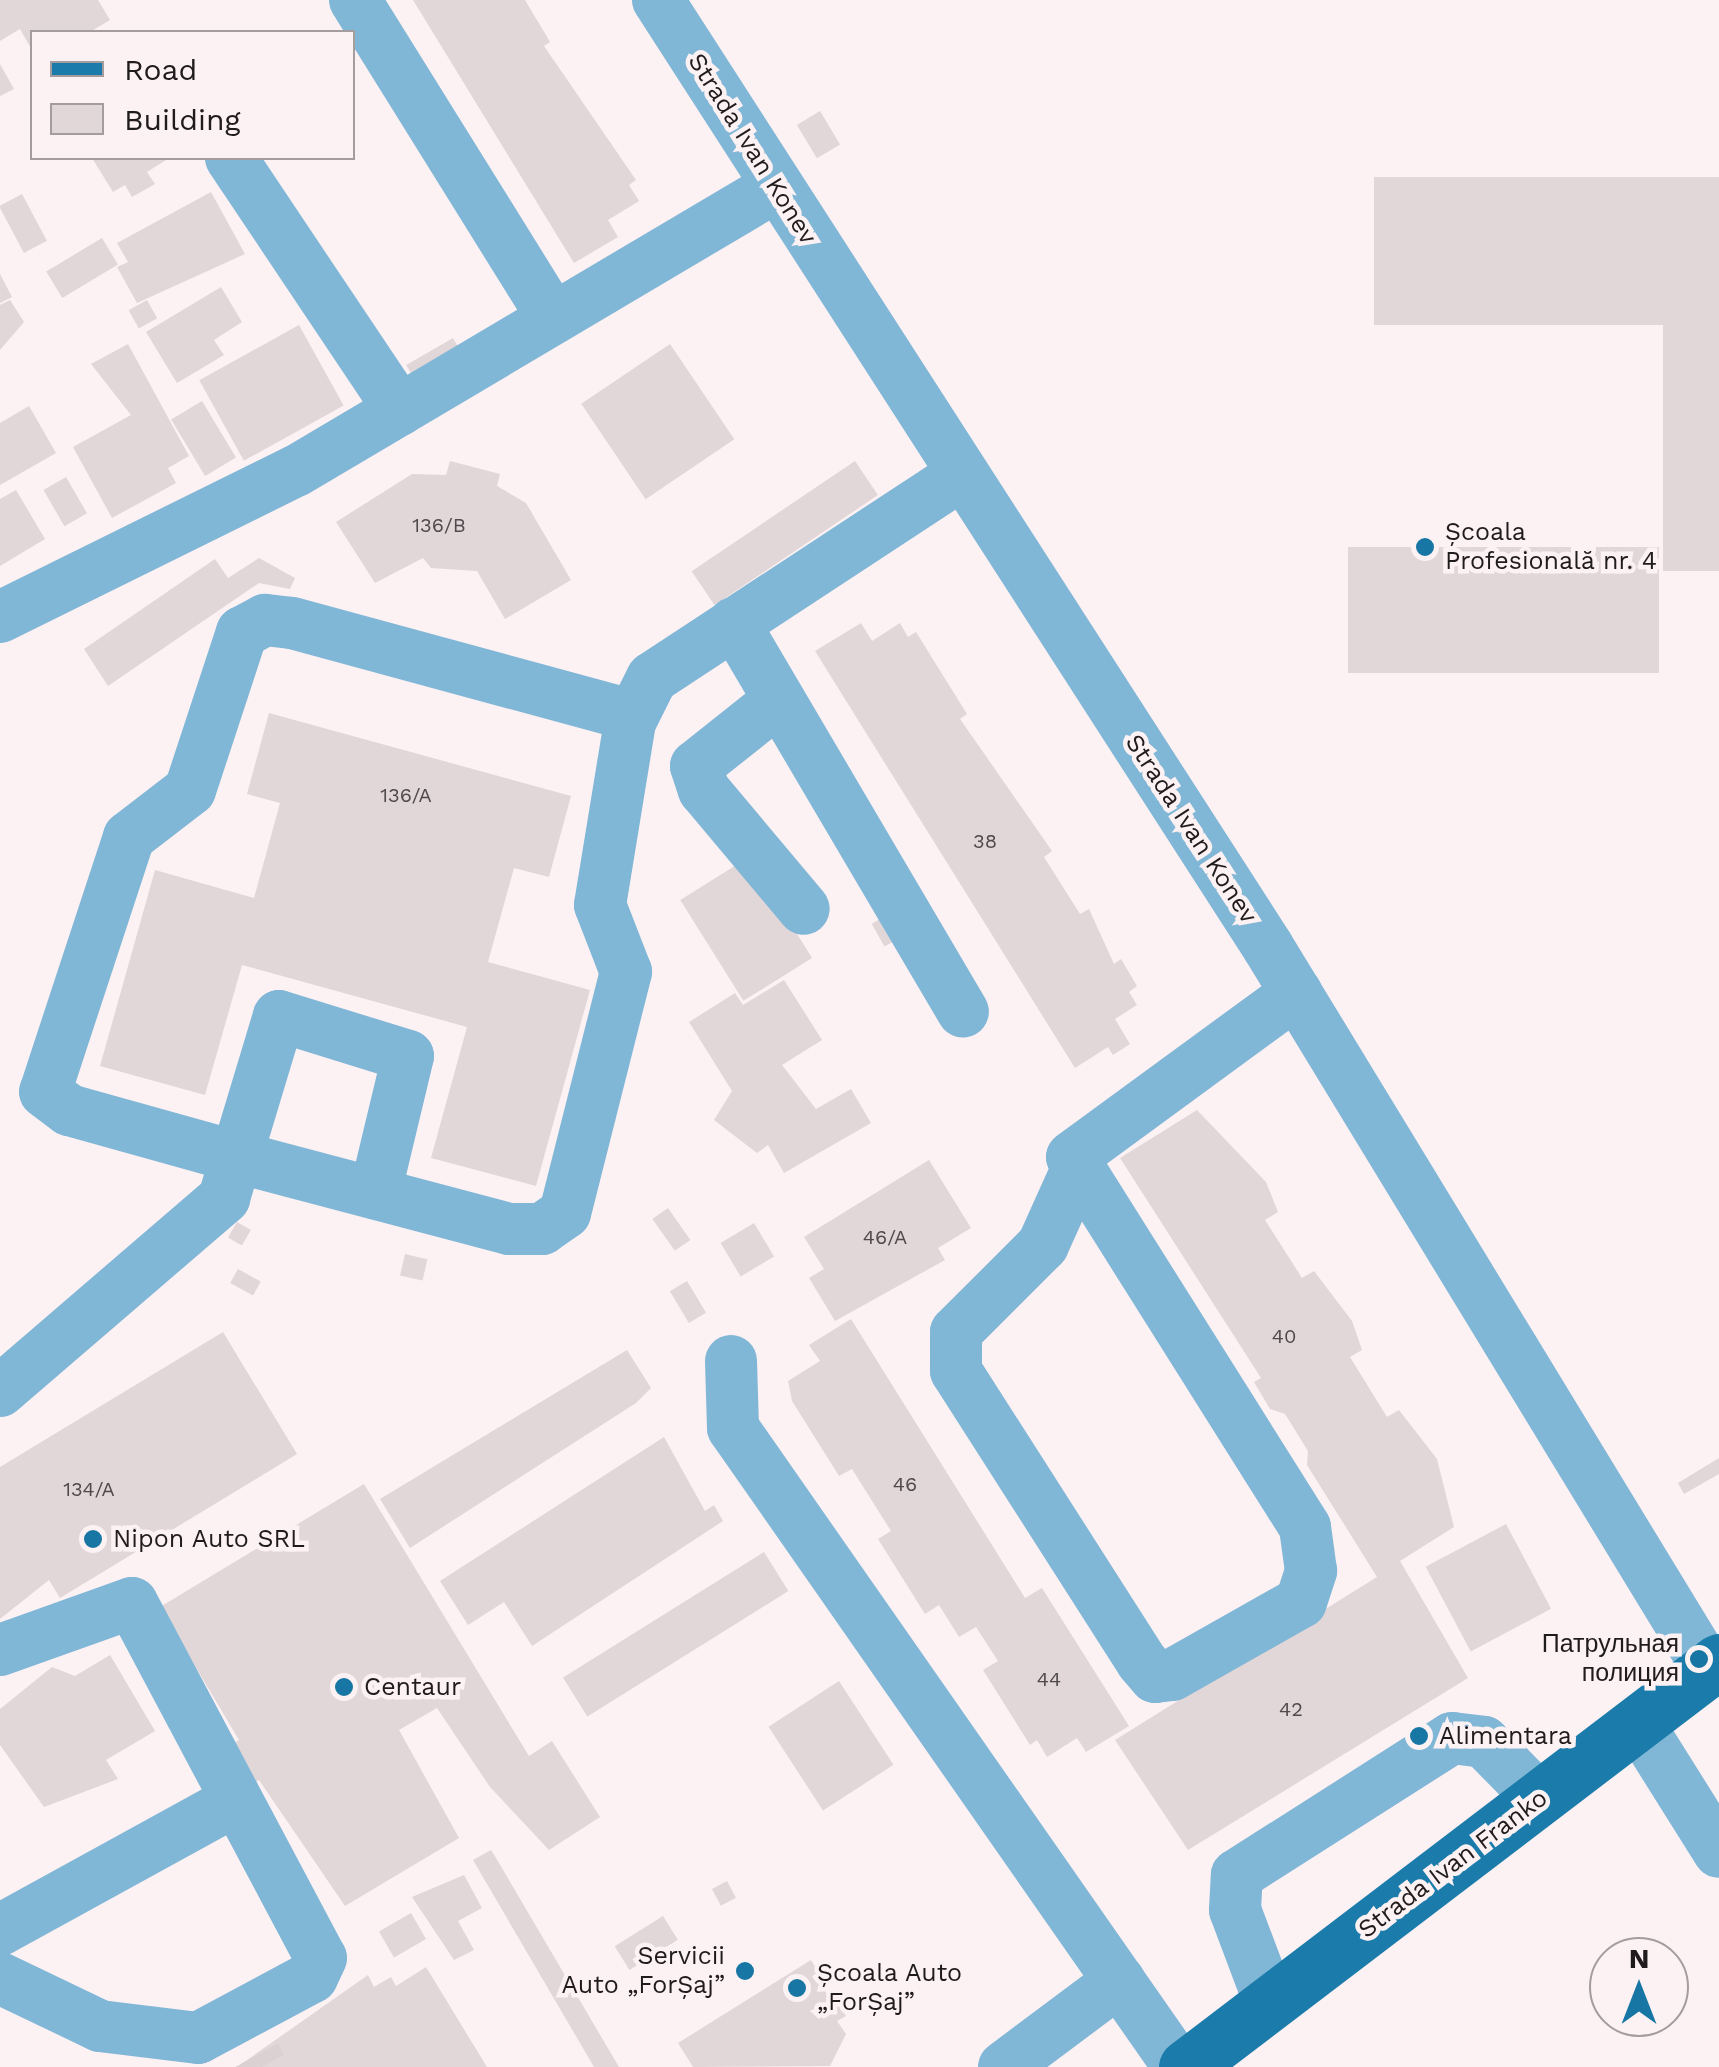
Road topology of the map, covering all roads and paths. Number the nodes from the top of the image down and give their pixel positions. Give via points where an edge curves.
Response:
1 (355, 0) edge
2 (658, 0) edge
3 (232, 160) edge
4 (777, 186) junction
5 (553, 318) junction
6 (400, 410) junction
7 (961, 476) junction
8 (0, 616) edge
9 (734, 624) junction
10 (779, 700) junction
11 (630, 722) junction
12 (804, 909) dead end
13 (1296, 993) junction
14 (963, 1012) dead end
15 (236, 1157) junction
16 (1078, 1167) junction
17 (375, 1193) junction
18 (730, 1360) dead end
19 (0, 1391) edge
20 (0, 1650) edge
21 (1714, 1665) edge
22 (1638, 1723) junction
23 (1539, 1798) junction
24 (236, 1800) junction
25 (1719, 1852) edge
26 (5, 1915) edge
27 (0, 1978) edge
28 (1120, 1980) junction
29 (1270, 2003) junction
30 (1004, 2067) edge
31 (1183, 2067) edge

1 - 5 street
2 - 4 street, Strada Ivan Konev
3 - 6 street
4 - 5 street
4 - 7 street, Strada Ivan Konev
5 - 6 street
6 - 8 street
7 - 9 street
7 - 13 street, Strada Ivan Konev
9 - 10 street
9 - 11 street via 652,678
10 - 12 street via 696,766 704,790
10 - 14 street
11 - 15 street via 292,623 265,620 242,632 190,790 128,837 45,1092 69,1110
11 - 17 street via 600,905 626,972 565,1212 542,1229 509,1229
13 - 16 street via 1078,1144
13 - 21 street, Strada Ivan Konev
15 - 17 street
15 - 17 street via 280,1016 408,1056
15 - 19 street via 224,1198
16 - 16 street via 1306,1538 1311,1571 1301,1602 1172,1675 1155,1677 1142,1662 956,1370 956,1332 1043,1245
18 - 28 street via 733,1428
20 - 24 street via 132,1603
21 - 22 main road, Strada Ivan Franko
22 - 23 main road, Strada Ivan Franko
22 - 25 street
23 - 29 main road, Strada Ivan Franko
23 - 29 street via 1484,1742 1452,1738 1237,1876 1235,1910
24 - 26 street
24 - 27 street via 321,1958 312,1977 245,2037 152,2038 100,2026
28 - 30 street
28 - 31 street
29 - 31 main road, Strada Ivan Franko

